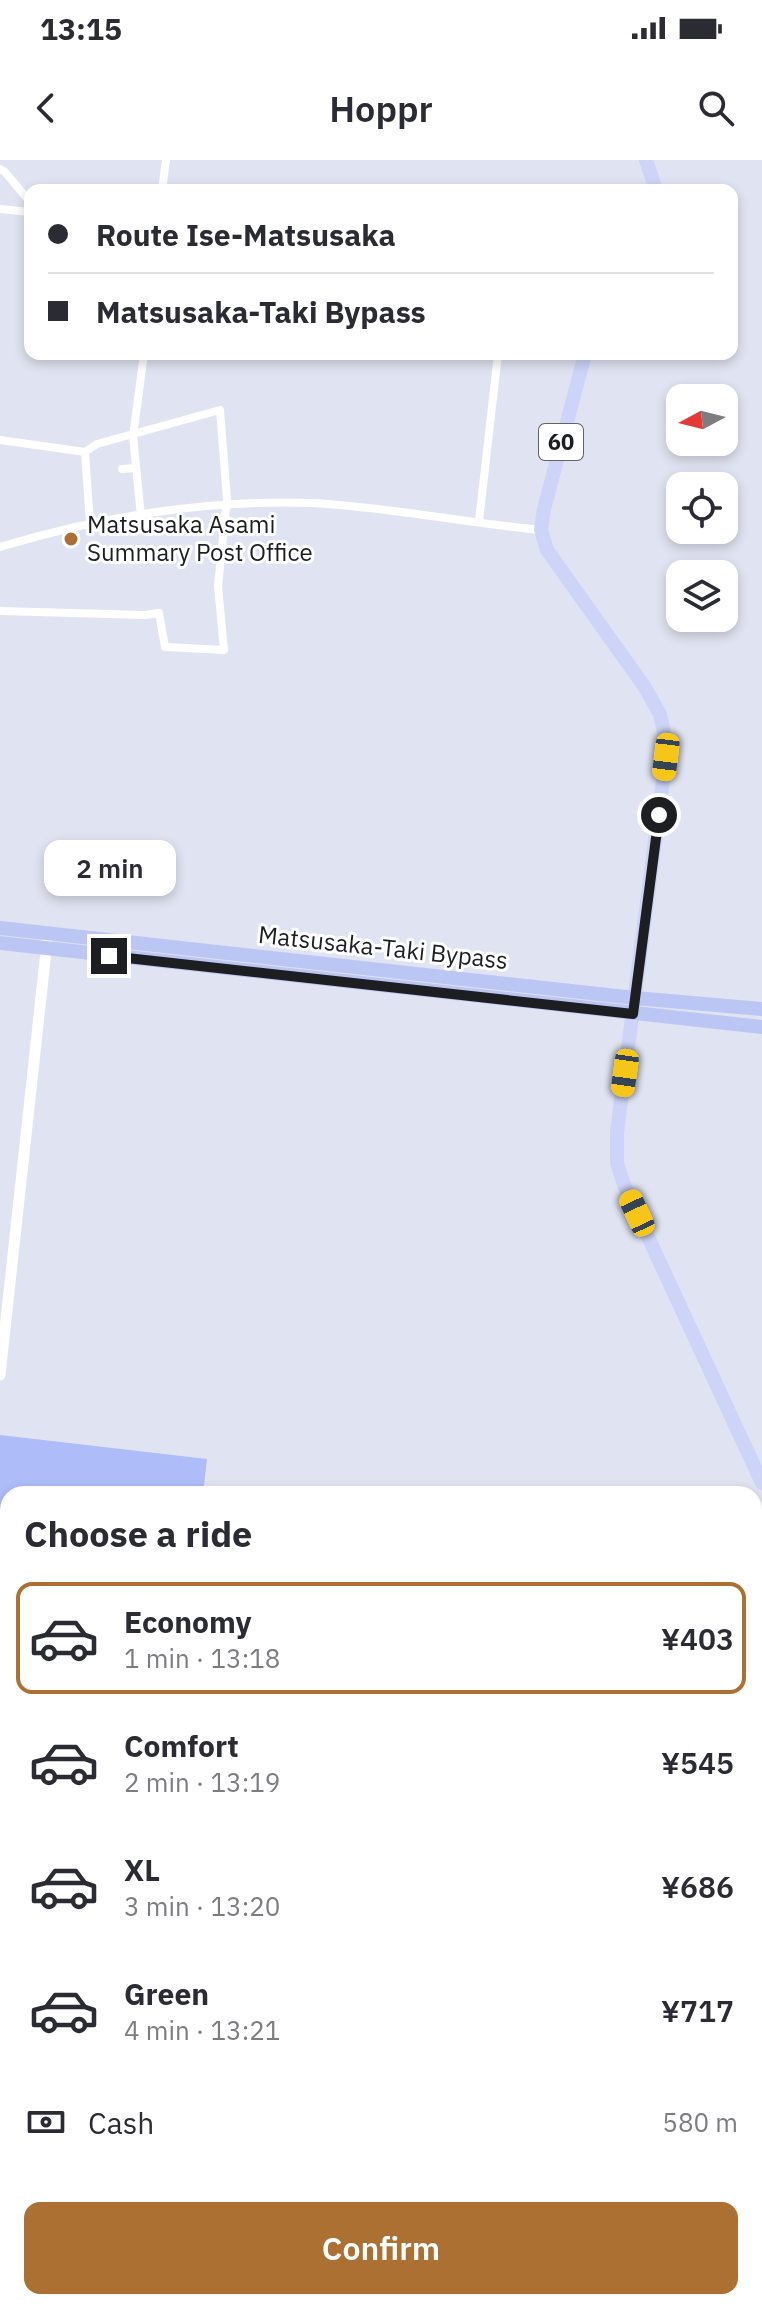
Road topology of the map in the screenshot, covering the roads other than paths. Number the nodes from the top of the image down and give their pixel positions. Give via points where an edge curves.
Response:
1 (166, 160) edge
2 (646, 160) edge
3 (0, 169) edge
4 (163, 184) edge
5 (654, 184) edge
6 (24, 195) edge
7 (0, 209) edge
8 (24, 211) edge
9 (143, 360) edge
10 (497, 360) edge
11 (583, 360) edge
12 (133, 436) junction
13 (0, 440) edge
14 (85, 452) junction
15 (136, 468) junction
16 (122, 469) dead end
17 (224, 505) junction
18 (141, 516) junction
19 (479, 521) junction
20 (90, 524) junction
21 (541, 530) junction
22 (0, 547) edge
23 (0, 611) edge
24 (0, 928) edge
25 (45, 933) junction
26 (0, 943) edge
27 (48, 949) junction
28 (635, 998) junction
29 (762, 1009) edge
30 (633, 1014) junction
31 (762, 1027) edge
32 (0, 1375) edge
33 (762, 1483) edge

1 - 4 street
2 - 5 main road
3 - 6 street
7 - 8 street
9 - 12 street
10 - 19 street
11 - 21 main road, 60
12 - 14 street
12 - 15 street
12 - 17 street via 220,410
13 - 14 street
14 - 20 street
15 - 16 street
15 - 18 street
17 - 18 street
17 - 19 street via 310,503
17 - 23 street via 218,586 224,650 165,647 159,613
18 - 20 street
19 - 21 street
20 - 22 street
21 - 28 main road via 547,550 644,686 660,714 665,737
24 - 25 highway, Matsusaka-Taki Bypass
25 - 27 street
25 - 28 highway, Matsusaka-Taki Bypass
26 - 27 highway, Matsusaka-Taki Bypass
27 - 30 highway, Matsusaka-Taki Bypass
27 - 32 street
28 - 29 highway, Matsusaka-Taki Bypass
28 - 30 main road
30 - 31 highway, Matsusaka-Taki Bypass
30 - 33 main road via 617,1132 619,1171

